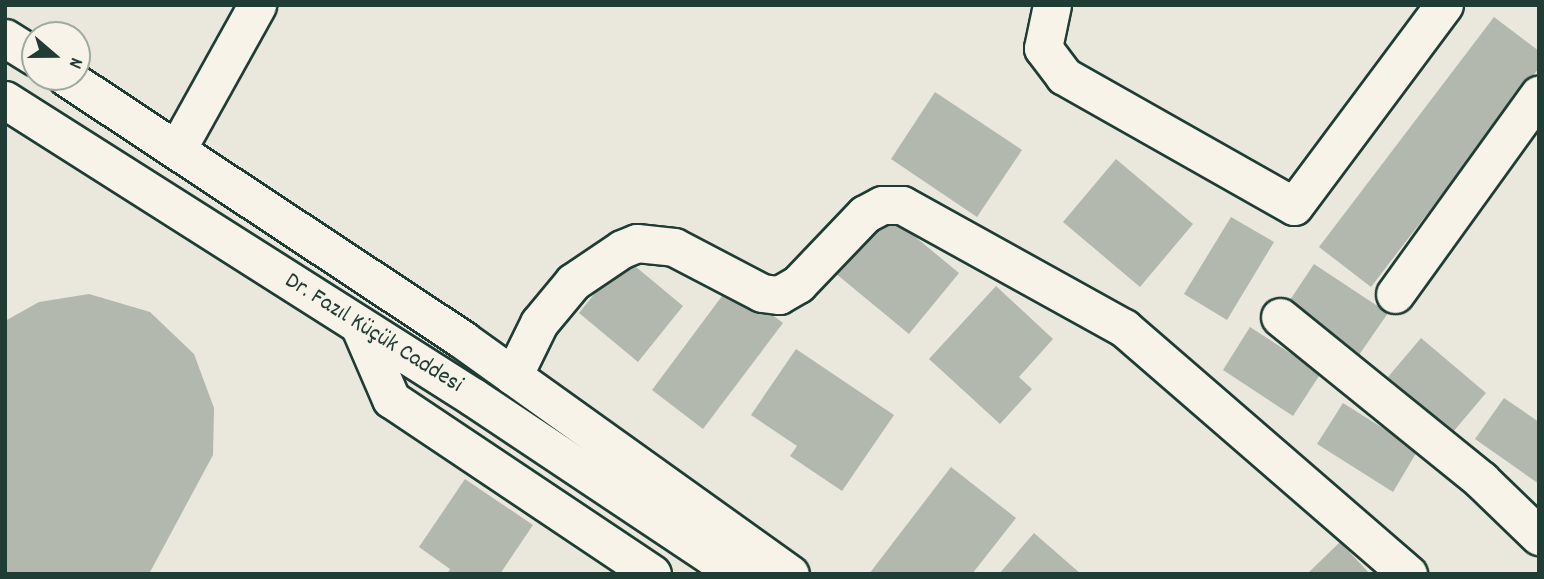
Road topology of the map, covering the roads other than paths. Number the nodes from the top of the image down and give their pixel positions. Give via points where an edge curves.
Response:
1 (257, 5) edge
2 (1052, 5) edge
3 (1444, 5) edge
4 (5, 38) edge
5 (21, 48) edge
6 (88, 91) edge
7 (1539, 94) edge
8 (5, 100) edge
9 (177, 149) junction
10 (1395, 294) dead end
11 (1280, 317) dead end
12 (359, 325) junction
13 (513, 376) junction
14 (1539, 536) edge
15 (652, 574) edge
16 (738, 574) edge
17 (790, 574) edge
18 (1408, 574) edge

1 - 9 street
2 - 3 street via 1043,48 1064,76 1294,206
4 - 5 street
6 - 9 street
7 - 10 street
8 - 12 street, Dr. Fazıl Küçük Caddesi
9 - 13 street
11 - 14 street via 1482,480
12 - 15 street via 391,399
12 - 16 street, Dr. Fazıl Küçük Caddesi
13 - 17 street
13 - 18 street via 539,323 573,282 621,249 637,243 674,247 762,293 779,295 799,284 865,214 882,205 902,205 1124,328

